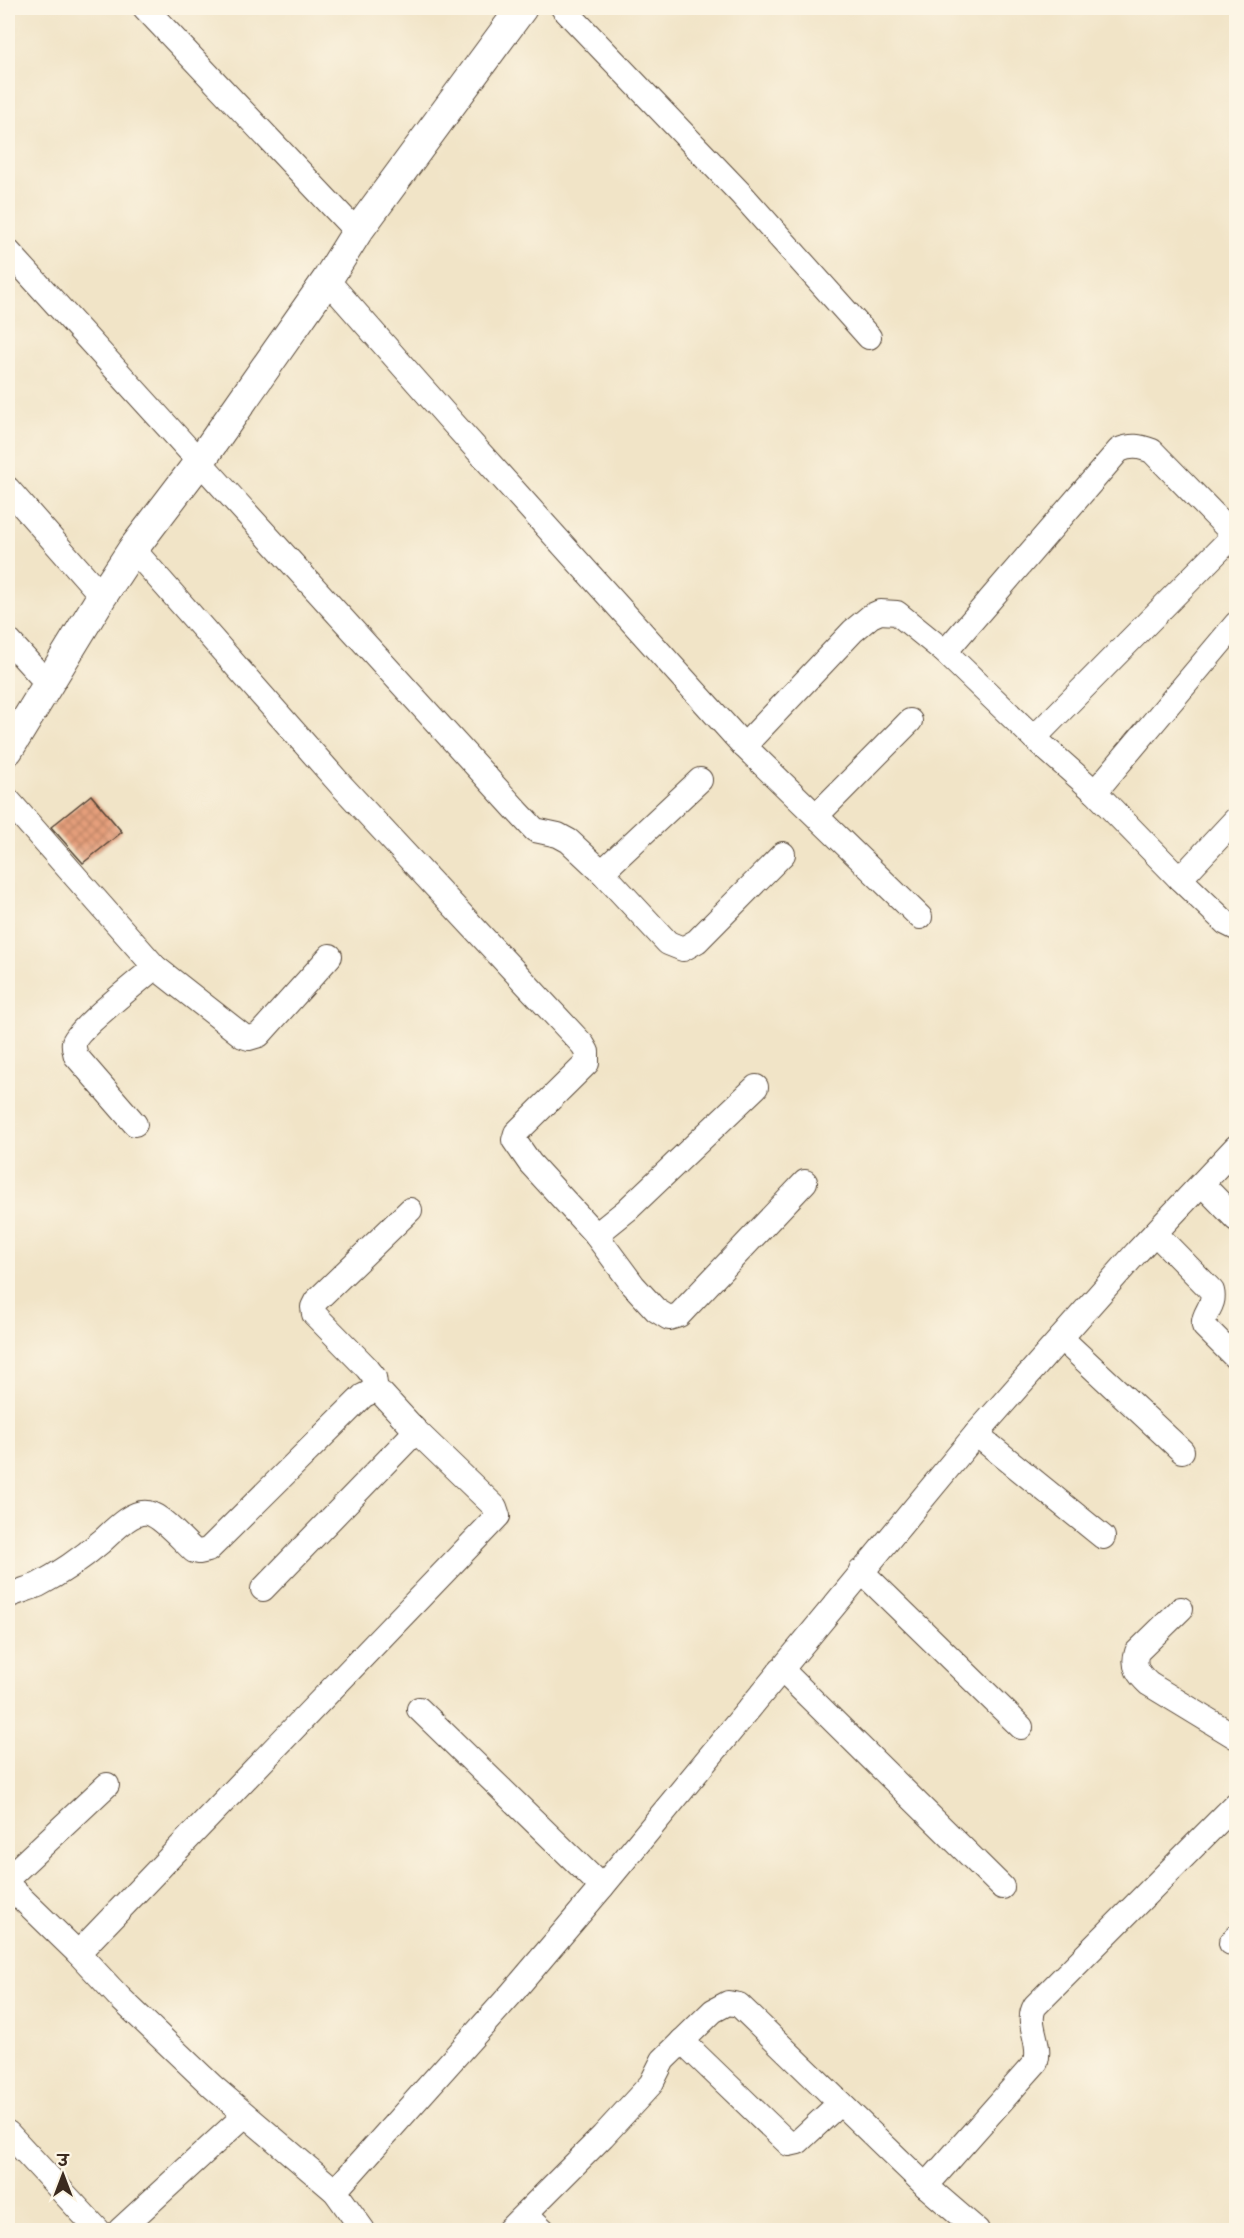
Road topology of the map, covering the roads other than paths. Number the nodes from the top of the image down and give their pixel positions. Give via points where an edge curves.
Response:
1 (145, 8) edge
2 (522, 8) edge
3 (563, 8) edge
4 (357, 232) junction
5 (8, 251) edge
6 (327, 280) junction
7 (869, 337) dead end
8 (200, 461) junction
9 (8, 489) edge
10 (1235, 536) edge
11 (133, 549) junction
12 (102, 596) junction
13 (1236, 624) edge
14 (8, 640) edge
15 (945, 652) junction
16 (48, 684) junction
17 (910, 721) dead end
18 (1034, 738) junction
19 (744, 746) junction
20 (8, 750) edge
21 (700, 780) dead end
22 (1095, 792) junction
23 (8, 800) edge
24 (818, 815) junction
25 (1236, 819) edge
26 (783, 854) dead end
27 (602, 872) junction
28 (1180, 879) junction
29 (920, 916) dead end
30 (1236, 928) edge
31 (330, 956) dead end
32 (155, 967) junction
33 (756, 1088) dead end
34 (135, 1124) dead end
35 (1236, 1147) edge
36 (805, 1182) dead end
37 (1202, 1184) junction
38 (410, 1210) dead end
39 (1236, 1218) edge
40 (1155, 1233) junction
41 (596, 1235) junction
42 (1061, 1338) junction
43 (1236, 1358) edge
44 (376, 1391) junction
45 (416, 1431) junction
46 (976, 1434) junction
47 (1182, 1451) dead end
48 (1103, 1537) dead end
49 (861, 1571) junction
50 (263, 1589) dead end
51 (8, 1596) edge
52 (1181, 1609) dead end
53 (781, 1669) junction
54 (419, 1709) dead end
55 (1021, 1727) dead end
56 (1236, 1737) edge
57 (106, 1785) dead end
58 (1236, 1804) edge
59 (8, 1878) edge
60 (8, 1885) edge
61 (602, 1887) junction
62 (1002, 1887) dead end
63 (78, 1953) junction
64 (682, 2041) junction
65 (840, 2103) junction
66 (245, 2115) junction
67 (8, 2133) edge
68 (926, 2186) junction
69 (334, 2191) junction
70 (526, 2225) edge
71 (98, 2230) edge
72 (120, 2230) edge
73 (363, 2230) edge
74 (977, 2230) edge

1 - 4 street
2 - 4 main road
3 - 7 street via 742,195
4 - 6 main road
5 - 8 street
6 - 8 main road
6 - 19 street
8 - 11 main road
8 - 27 street via 529,824 541,833 564,838
9 - 12 street
10 - 15 street via 1152,452 1129,446 1119,450
10 - 18 street
11 - 12 main road
11 - 41 street via 340,784 584,1045 587,1063 516,1133 514,1140
12 - 16 main road
13 - 22 street
14 - 16 street
15 - 18 street
15 - 19 street via 897,613 888,611 871,616
16 - 20 main road
17 - 24 street
18 - 22 street
19 - 24 street
21 - 27 street
22 - 28 street
23 - 32 street
24 - 29 street
25 - 28 street
26 - 27 street via 697,941 683,949 668,944
28 - 30 street
31 - 32 street via 259,1035 249,1038
32 - 34 street via 75,1042 76,1056
33 - 41 street
35 - 37 street
36 - 41 street via 674,1317 664,1316 643,1297
37 - 39 street
37 - 40 street
38 - 44 street via 313,1307 314,1314 374,1377
40 - 42 street
40 - 43 street via 1212,1291 1213,1302 1204,1326
42 - 46 street
42 - 47 street
44 - 45 street
44 - 51 street via 363,1396 208,1550 194,1551 158,1518 145,1512 125,1522 65,1569
45 - 50 street
45 - 63 street via 495,1508 497,1519
46 - 48 street
46 - 49 street
49 - 53 street
49 - 55 street
52 - 56 street via 1137,1652 1138,1671 1149,1684
53 - 61 street
53 - 62 street
54 - 61 street
57 - 59 street
58 - 68 street via 1035,2006 1032,2022 1038,2042 1036,2062
60 - 63 street
61 - 69 street via 505,2002
63 - 66 street via 120,1998
64 - 65 street via 713,2011 734,2003
64 - 65 street via 789,2144 798,2142
64 - 70 street via 663,2060 651,2084
65 - 68 street
66 - 69 street
66 - 72 street
67 - 71 street
68 - 74 street
69 - 73 street

